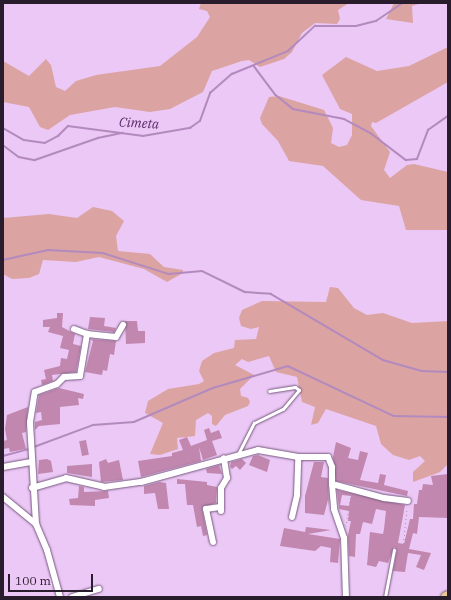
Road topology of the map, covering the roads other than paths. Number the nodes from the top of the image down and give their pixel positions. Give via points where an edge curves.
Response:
1 (123, 325) dead end
2 (74, 329) dead end
3 (87, 334) junction
4 (269, 391) dead end
5 (238, 454) junction
6 (298, 457) junction
7 (224, 458) junction
8 (30, 462) junction
9 (3, 467) edge
10 (332, 484) junction
11 (32, 488) junction
12 (3, 497) edge
13 (408, 501) road end
14 (292, 517) dead end
15 (36, 524) junction
16 (213, 542) dead end
17 (394, 550) dead end
18 (99, 589) dead end
19 (60, 597) edge
20 (72, 597) edge
21 (346, 597) edge
22 (385, 597) edge

1 - 3 street via 116,337
2 - 3 street
3 - 8 street via 78,378 64,377 57,384 34,394 30,422
4 - 5 lane via 295,387 299,390 283,409 254,423
5 - 6 street via 258,450
5 - 7 street
6 - 10 street via 330,458
6 - 14 street via 297,495
7 - 11 street via 166,476 113,486 66,478
7 - 16 street via 227,478 221,488 221,509 206,509
8 - 9 street
8 - 11 street
10 - 13 street via 384,498
10 - 21 street via 334,509 344,534
11 - 15 street
12 - 15 street
15 - 19 street via 47,550
17 - 22 lane
18 - 20 street

